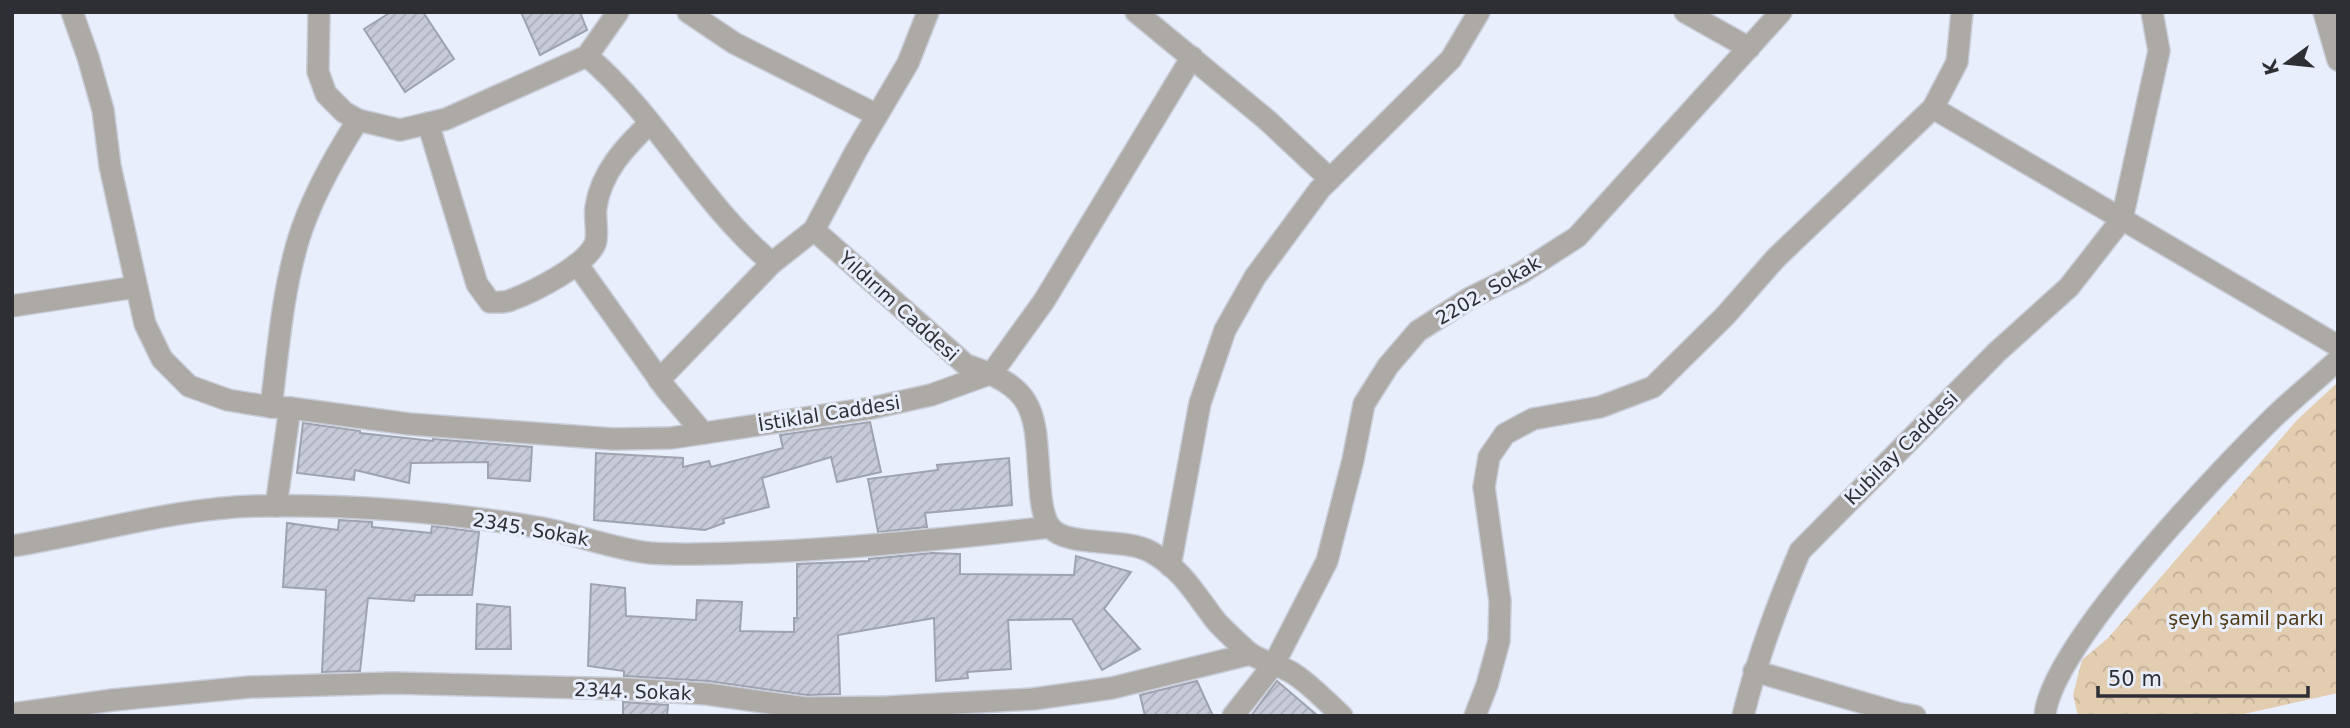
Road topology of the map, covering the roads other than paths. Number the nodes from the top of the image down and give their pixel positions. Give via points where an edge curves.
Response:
1 (72, 12) edge
2 (319, 12) edge
3 (618, 12) edge
4 (688, 12) edge
5 (928, 12) edge
6 (1136, 12) edge
7 (1479, 12) edge
8 (1685, 12) edge
9 (1782, 12) edge
10 (1962, 12) edge
11 (2152, 12) edge
12 (2325, 12) edge
13 (2336, 46) edge
14 (1749, 48) junction
15 (587, 56) junction
16 (1192, 57) junction
17 (1933, 108) junction
18 (877, 115) junction
19 (358, 120) junction
20 (428, 123) junction
21 (650, 123) junction
22 (1330, 179) junction
23 (2122, 219) junction
24 (814, 230) junction
25 (772, 263) junction
26 (577, 264) junction
27 (136, 287) junction
28 (12, 306) edge
29 (2338, 346) edge
30 (2338, 360) edge
31 (992, 373) junction
32 (659, 380) junction
33 (280, 408) junction
34 (703, 433) junction
35 (276, 506) junction
36 (1050, 527) junction
37 (12, 546) edge
38 (1170, 566) junction
39 (1250, 654) junction
40 (1274, 664) junction
41 (1754, 671) junction
42 (12, 714) edge
43 (1233, 716) edge
44 (1342, 716) edge
45 (1475, 716) edge
46 (1744, 716) edge
47 (1916, 716) edge
48 (2045, 716) edge

1 - 27 street, İstiklal Caddesi via 103,110
2 - 19 street via 318,72 326,94
3 - 15 street
4 - 18 street via 734,43
5 - 18 street via 908,62
6 - 16 street
7 - 22 street via 1451,58
8 - 14 street
9 - 14 street, 2202. Sokak
10 - 17 street via 1957,61
11 - 23 street via 2159,51
12 - 13 street
14 - 40 street, 2202. Sokak via 1577,237 1418,331 1388,366 1364,404 1327,561
15 - 20 street
15 - 21 street
16 - 22 street
16 - 31 street via 1044,301
17 - 23 street
17 - 45 street via 1776,258 1653,387 1601,407 1533,419 1505,433 1489,457 1484,487 1500,601 1499,641
18 - 24 street
19 - 20 street via 400,130
19 - 33 street via 332,160 298,239 285,297
20 - 26 street via 477,284 490,302 508,302
21 - 25 street via 718,209
21 - 26 street via 622,149 605,178 596,206 596,242
22 - 38 street via 1255,277 1225,330 1200,402
23 - 29 street
23 - 41 street, Kubilay Caddesi via 2069,287 1997,352 1800,551
24 - 25 street
24 - 31 street, Yıldırım Caddesi via 966,365
25 - 32 street
26 - 32 street
27 - 28 street
27 - 33 street, İstiklal Caddesi via 145,324 162,359 189,386 228,400
30 - 48 street via 2274,417 2143,558 2061,670
31 - 34 street, İstiklal Caddesi via 872,408
31 - 36 street, Yıldırım Caddesi via 1017,388 1030,407 1041,505
32 - 34 street
33 - 34 street, İstiklal Caddesi via 527,434 613,439
33 - 35 street
35 - 36 street, 2345. Sokak via 444,514 539,527 649,553 822,550
35 - 37 street, 2345. Sokak via 182,513
36 - 38 street via 1067,539 1111,541 1150,551
38 - 39 street via 1188,580 1218,622
39 - 40 street
39 - 42 street, 2344. Sokak via 1112,688 1033,699 887,707 806,708 707,694 393,682 250,687 113,699
40 - 43 street, 2202. Sokak
40 - 44 street via 1294,674
41 - 46 street, Kubilay Caddesi
41 - 47 street

